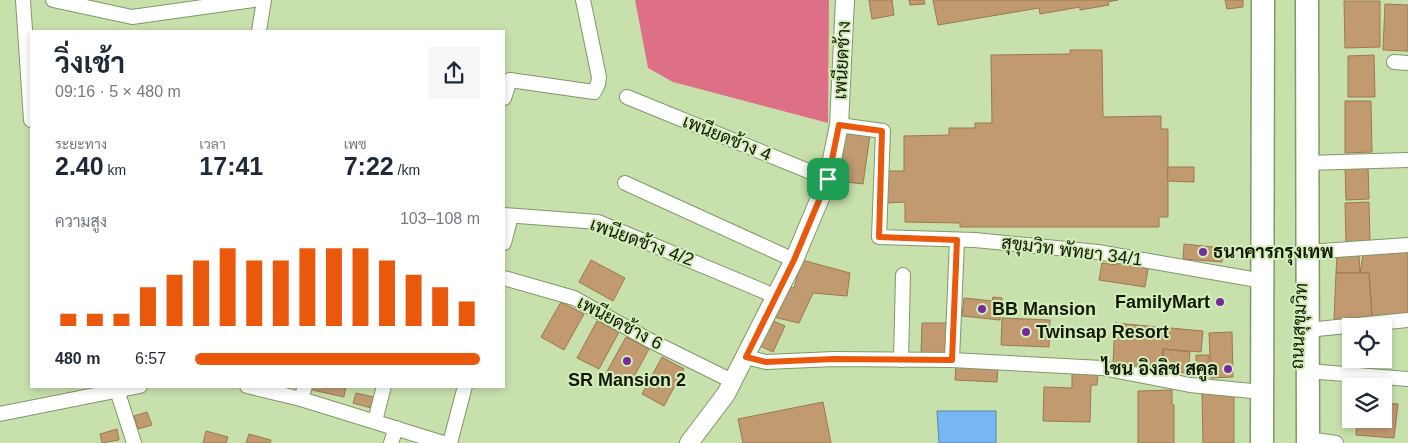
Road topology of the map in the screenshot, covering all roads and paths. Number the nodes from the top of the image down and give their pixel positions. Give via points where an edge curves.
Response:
1 (23, 0) edge
2 (54, 0) edge
3 (253, 0) edge
4 (264, 0) edge
5 (583, 0) edge
6 (845, 0) edge
7 (1263, 0) edge
8 (1307, 0) edge
9 (258, 30) edge
10 (505, 95) edge
11 (627, 98) dead end
12 (30, 105) edge
13 (839, 125) junction
14 (1307, 159) junction
15 (1408, 160) edge
16 (828, 179) junction
17 (625, 183) dead end
18 (1264, 209) junction
19 (1307, 209) junction
20 (508, 216) edge
21 (505, 236) edge
22 (957, 240) junction
23 (1408, 245) edge
24 (1307, 252) junction
25 (794, 260) junction
26 (903, 275) dead end
27 (505, 278) edge
28 (1263, 281) junction
29 (775, 296) junction
30 (1408, 320) edge
31 (1307, 330) junction
32 (746, 357) junction
33 (901, 360) junction
34 (952, 360) junction
35 (1307, 371) junction
36 (1408, 379) edge
37 (732, 381) junction
38 (128, 388) edge
39 (263, 388) edge
40 (383, 388) edge
41 (464, 388) edge
42 (99, 390) edge
43 (117, 390) junction
44 (1262, 392) junction
45 (303, 393) edge
46 (0, 414) edge
47 (375, 421) junction
48 (396, 428) junction
49 (1303, 442) edge
50 (134, 443) edge
51 (391, 443) edge
52 (443, 443) edge
53 (450, 443) edge
54 (690, 443) edge
55 (1262, 443) edge
56 (1275, 443) edge
57 (1336, 443) edge

1 - 12 street
2 - 3 street via 132,17
4 - 9 street
5 - 10 street via 599,77 594,92 510,80
6 - 13 street, เพนียดช้าง
7 - 18 highway, ถนนสุขุมวิท
8 - 14 highway, ถนนสุขุมวิท
11 - 16 street, เพนียดช้าง 4
13 - 16 street, เพนียดช้าง
13 - 22 street, สุขุมวิท พัทยา 34/1 via 882,131 879,237
14 - 15 street via 1357,156 1360,160
14 - 19 highway, ถนนสุขุมวิท
16 - 25 street, เพนียดช้าง
17 - 25 street
18 - 28 highway, ถนนสุขุมวิท
18 - 56 highway, ถนนสุขุมวิท
19 - 24 highway, ถนนสุขุมวิท
19 - 49 highway, ถนนสุขุมวิท
20 - 21 street
20 - 29 street, เพนียดช้าง 4/2 via 598,222
22 - 28 street, สุขุมวิท พัทยา 34/1 via 1098,252
22 - 34 street
23 - 24 street
24 - 31 highway, ถนนสุขุมวิท
25 - 29 street, เพนียดช้าง
26 - 33 street
27 - 37 street, เพนียดช้าง 6 via 574,298
28 - 44 highway, ถนนสุขุมวิท
29 - 32 street, เพนียดช้าง
30 - 31 street
31 - 35 highway, ถนนสุขุมวิท
32 - 33 street via 766,362
32 - 37 street, เพนียดช้าง
33 - 34 street
34 - 44 street via 1102,368 1190,385
35 - 36 street
35 - 49 highway, ถนนสุขุมวิท
37 - 54 street, เพนียดช้าง
38 - 43 street
39 - 45 street
40 - 47 street
41 - 53 street
42 - 43 street
42 - 46 street
43 - 50 street
44 - 55 highway, ถนนสุขุมวิท
45 - 47 street
47 - 48 street
48 - 51 street
48 - 52 street
49 - 57 street

